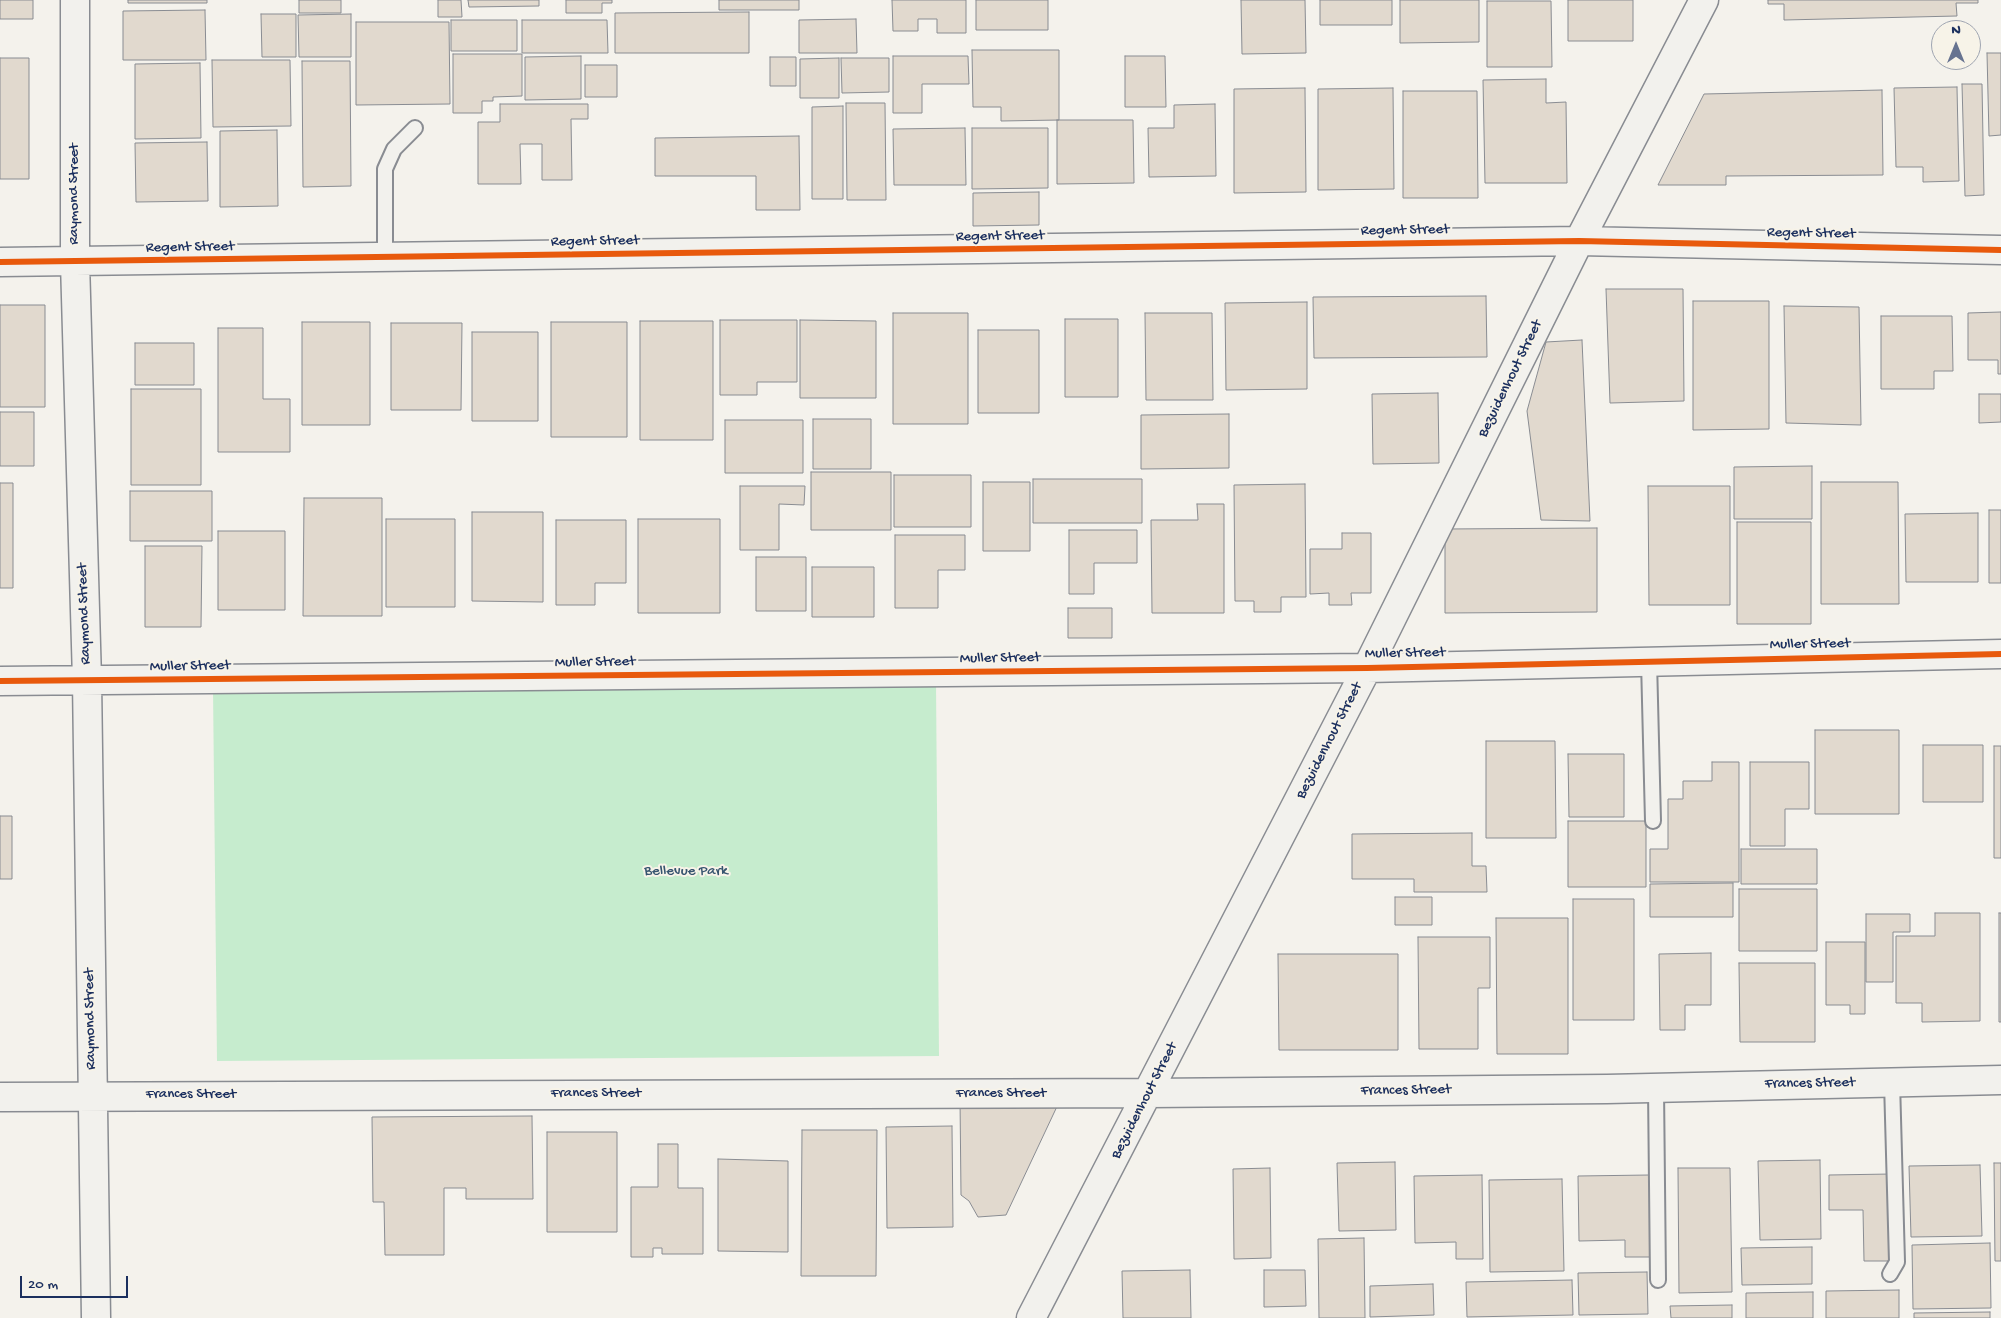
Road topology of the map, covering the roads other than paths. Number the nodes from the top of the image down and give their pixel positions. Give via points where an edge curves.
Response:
1 (75, 0) edge
2 (1704, 0) edge
3 (415, 128) dead end
4 (1579, 241) junction
5 (2001, 250) edge
6 (385, 258) junction
7 (0, 262) edge
8 (75, 262) junction
9 (2001, 654) edge
10 (1649, 661) junction
11 (1368, 668) junction
12 (87, 680) junction
13 (0, 681) edge
14 (1653, 821) dead end
15 (2001, 1080) edge
16 (1892, 1082) junction
17 (1656, 1088) junction
18 (1149, 1094) junction
19 (92, 1095) junction
20 (0, 1097) edge
21 (1890, 1274) dead end
22 (1658, 1280) dead end
23 (96, 1318) edge
24 (1031, 1318) edge

1 - 8 street, Raymond Street
2 - 4 street, Bezuidenhout Street
3 - 6 lane via 394,149 385,169
4 - 5 street, Regent Street
4 - 6 street, Regent Street
4 - 11 street, Bezuidenhout Street
6 - 8 street, Regent Street
7 - 8 street, Regent Street
8 - 12 street, Raymond Street
9 - 10 street, Muller Street
10 - 11 street, Muller Street
10 - 14 lane
11 - 12 street, Muller Street
11 - 18 street, Bezuidenhout Street
12 - 13 street, Muller Street
12 - 19 street, Raymond Street
15 - 16 street, Frances Street
16 - 17 street, Frances Street
16 - 21 lane via 1897,1262
17 - 18 street, Frances Street
17 - 22 lane
18 - 19 street, Frances Street
18 - 24 street, Bezuidenhout Street
19 - 20 street, Frances Street
19 - 23 street, Raymond Street

